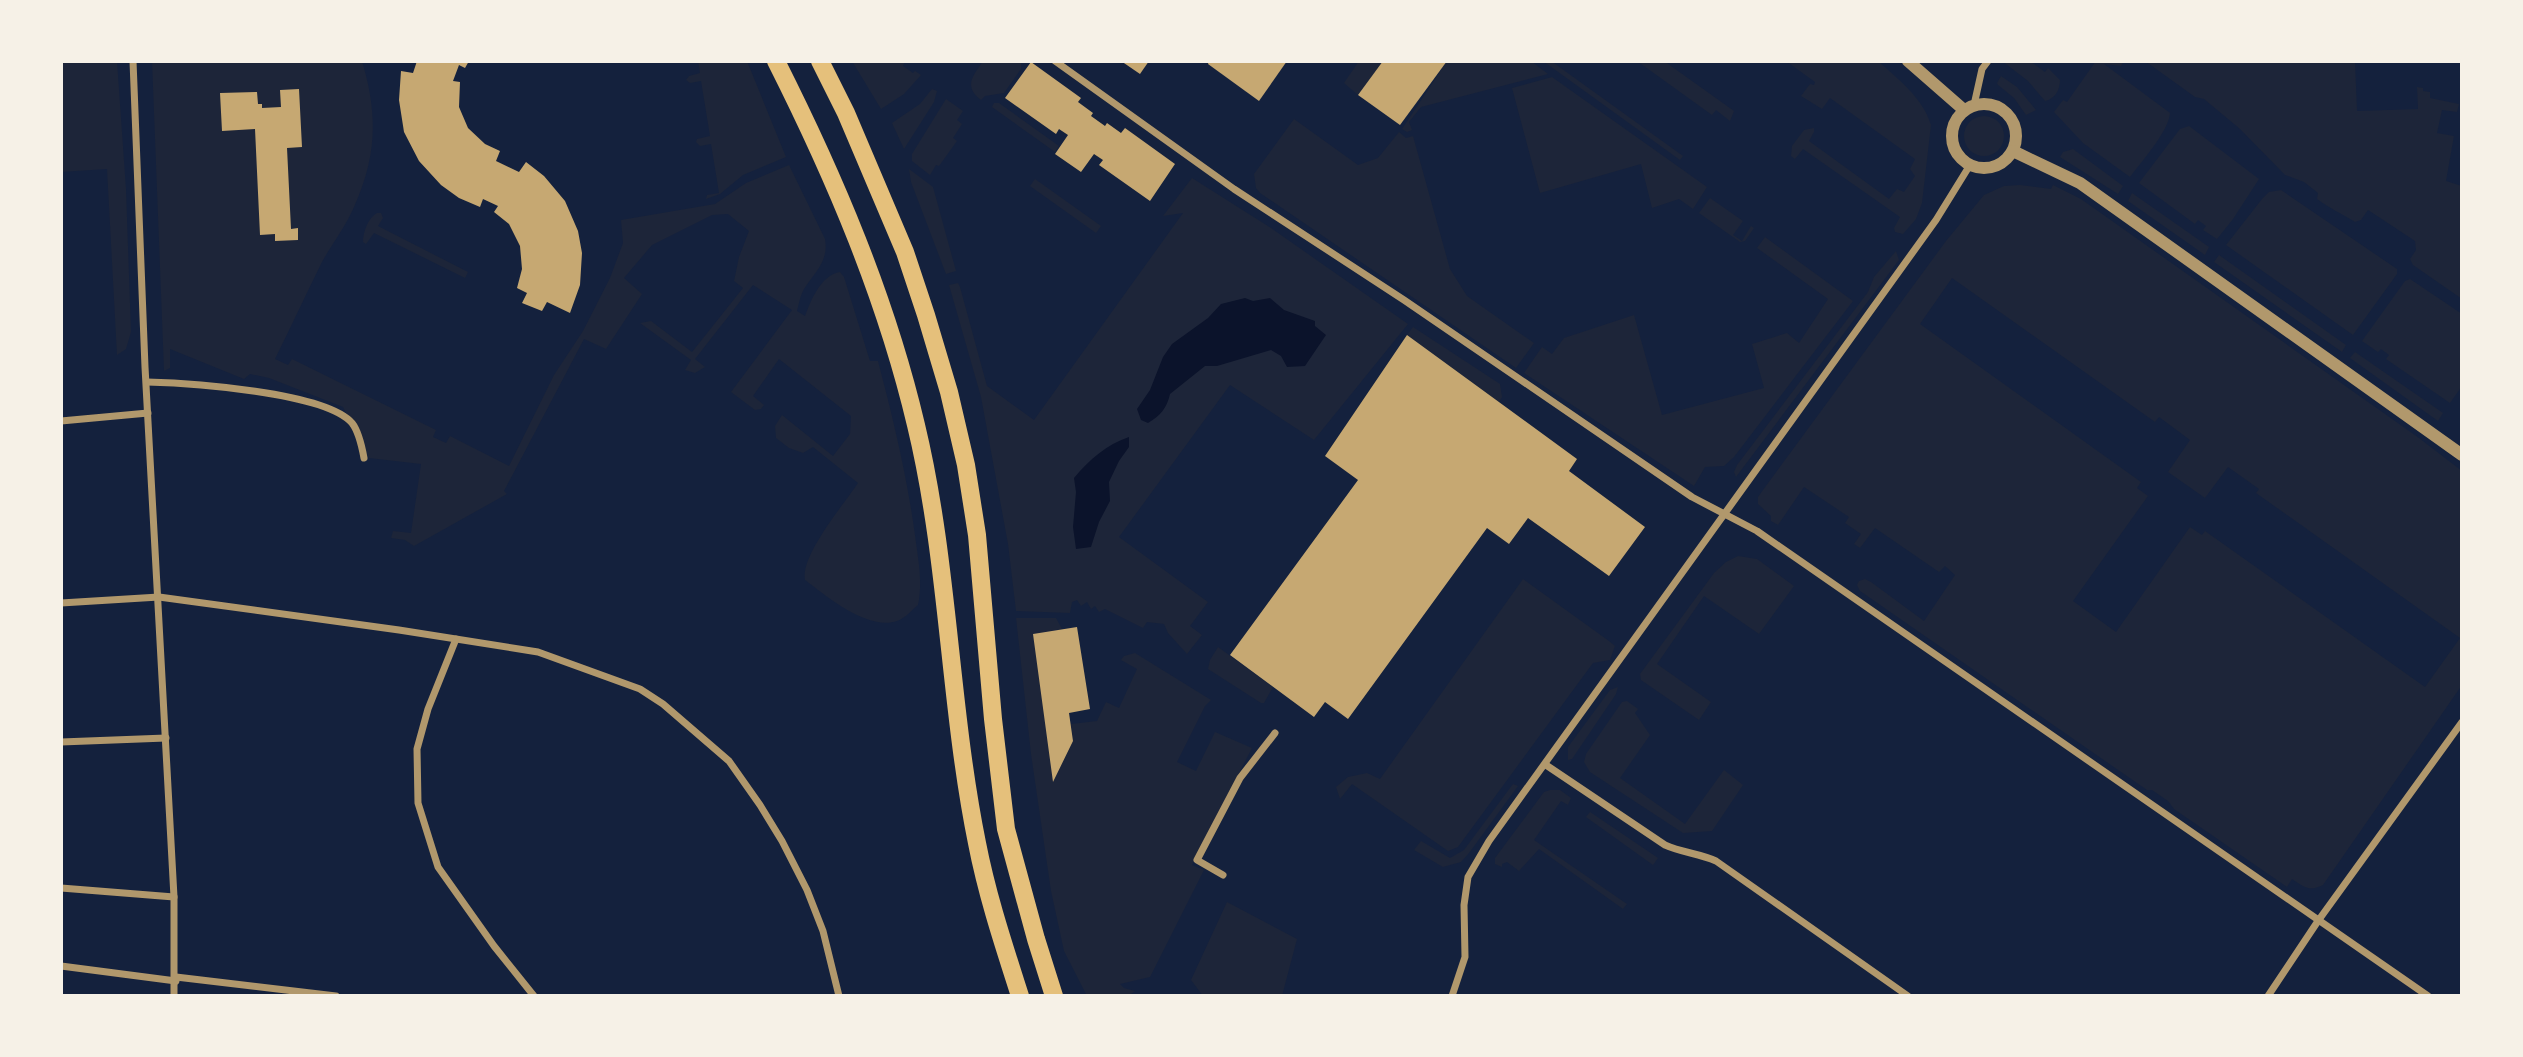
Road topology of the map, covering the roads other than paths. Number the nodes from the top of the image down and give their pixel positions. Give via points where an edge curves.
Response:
1 (133, 61) edge
2 (776, 61) edge
3 (820, 61) edge
4 (1055, 61) edge
5 (1908, 61) edge
6 (1988, 61) edge
7 (1969, 107) junction
8 (2013, 151) junction
9 (1970, 165) junction
10 (147, 382) junction
11 (148, 413) junction
12 (61, 421) edge
13 (2462, 455) edge
14 (364, 458) dead end
15 (1724, 514) junction
16 (159, 597) junction
17 (61, 603) edge
18 (456, 639) junction
19 (2462, 722) edge
20 (1275, 733) dead end
21 (166, 738) junction
22 (61, 742) edge
23 (1546, 765) junction
24 (1223, 874) dead end
25 (61, 888) edge
26 (174, 897) junction
27 (2318, 921) junction
28 (61, 966) edge
29 (176, 979) junction
30 (174, 996) edge
31 (336, 996) edge
32 (534, 996) edge
33 (839, 996) edge
34 (1020, 996) edge
35 (1054, 996) edge
36 (1451, 996) edge
37 (1908, 996) edge
38 (2268, 996) edge
39 (2428, 996) edge

1 - 10 street
2 - 34 main road via 813,134 865,260 916,426 940,561 977,844
3 - 35 main road via 905,252 949,392 977,535 1006,829
4 - 15 street via 1234,189 1692,497
5 - 7 street
6 - 7 street
7 - 8 street via 1984,103 2005,111 2016,129
7 - 9 street via 1957,118 1952,139
8 - 9 street via 1999,165
8 - 13 street via 2080,183
9 - 15 street via 1936,220
10 - 11 street
10 - 14 street via 307,401 339,413 352,424
11 - 12 street
11 - 16 street
15 - 23 street
15 - 27 street via 1757,531
16 - 17 street
16 - 18 street
16 - 21 street
18 - 32 street via 417,749 418,803 439,867
18 - 33 street via 538,652 640,689 729,761 782,841 807,890
19 - 27 street
20 - 24 street via 1240,778 1197,860
21 - 22 street
21 - 26 street
23 - 36 street via 1468,877 1465,957
23 - 37 street via 1665,845 1716,861
25 - 26 street
26 - 29 street
27 - 38 street
27 - 39 street
28 - 29 street
29 - 30 street
29 - 31 street

